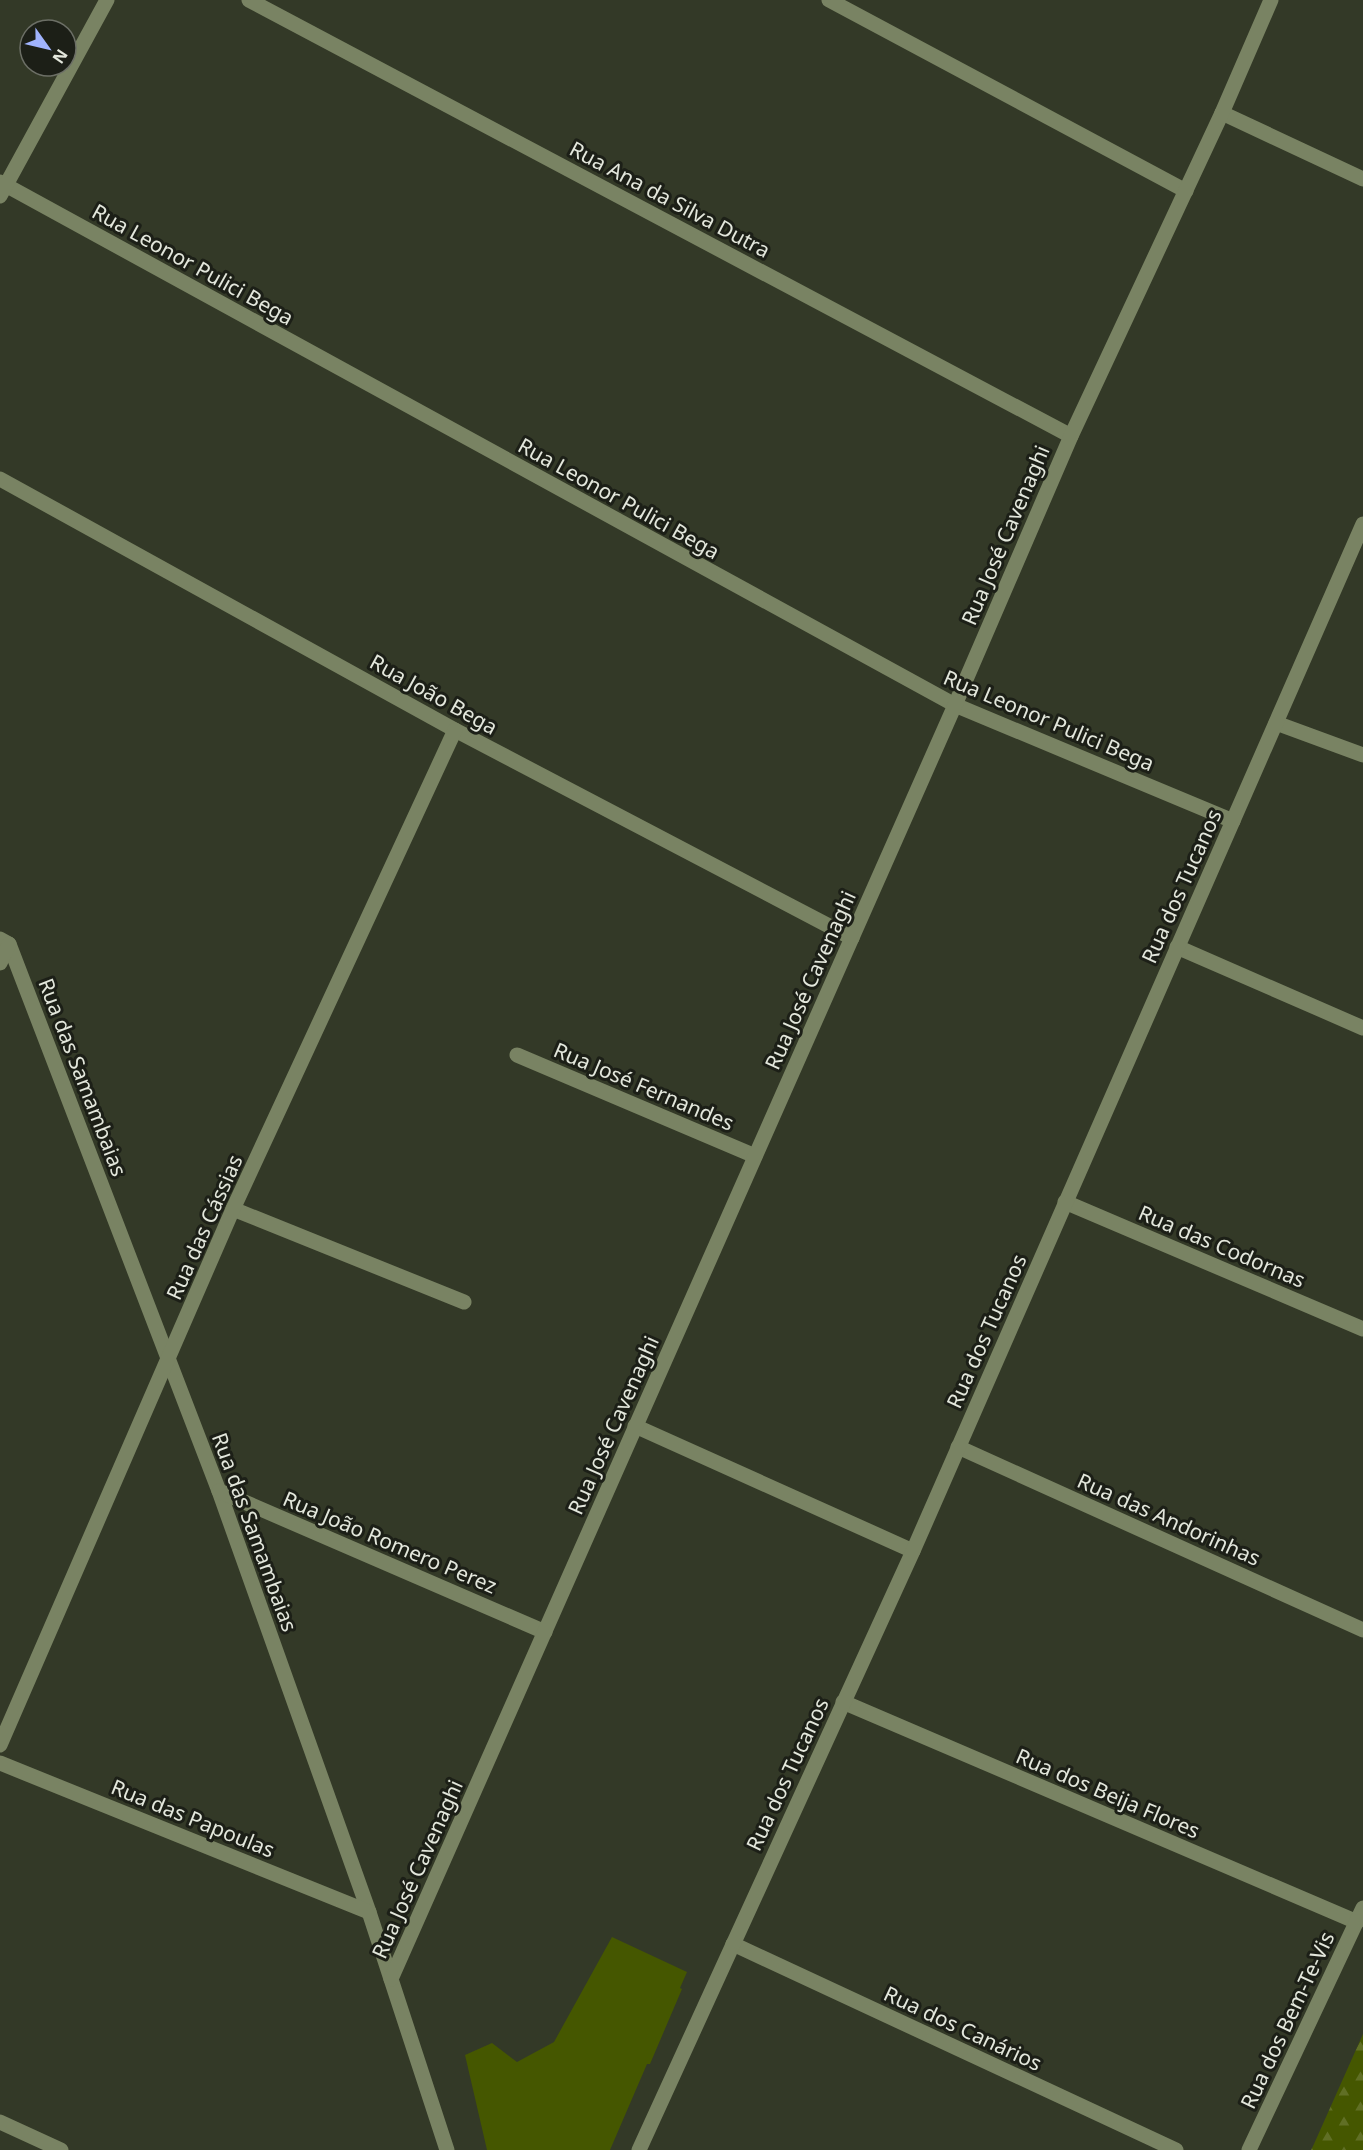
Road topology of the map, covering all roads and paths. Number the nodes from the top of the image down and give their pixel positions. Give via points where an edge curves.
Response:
1 (106, 0) edge
2 (249, 0) edge
3 (829, 0) edge
4 (1271, 0) edge
5 (1222, 113) junction
6 (1363, 179) edge
7 (2, 188) edge
8 (1186, 191) junction
9 (1071, 436) junction
10 (0, 479) edge
11 (1363, 524) edge
12 (955, 705) junction
13 (1276, 723) junction
14 (455, 730) junction
15 (1363, 755) edge
16 (1233, 821) junction
17 (852, 938) junction
18 (4, 941) edge
19 (1177, 947) junction
20 (0, 963) edge
21 (1363, 1028) edge
22 (517, 1055) dead end
23 (755, 1155) junction
24 (1065, 1202) junction
25 (234, 1209) junction
26 (464, 1302) dead end
27 (1363, 1329) edge
28 (169, 1359) junction
29 (635, 1426) junction
30 (958, 1447) junction
31 (219, 1491) junction
32 (913, 1551) junction
33 (1363, 1630) edge
34 (545, 1632) junction
35 (843, 1702) junction
36 (0, 1745) edge
37 (0, 1763) edge
38 (369, 1912) junction
39 (1360, 1915) edge
40 (733, 1944) junction
41 (391, 1979) junction
42 (0, 2122) edge
43 (61, 2150) edge
44 (447, 2150) edge
45 (639, 2150) edge
46 (1176, 2150) edge
47 (1249, 2150) edge

1 - 7 street
2 - 9 street, Rua Ana da Silva Dutra
3 - 8 street
4 - 5 street, Rua José Cavenaghi
5 - 6 street
5 - 8 street, Rua José Cavenaghi
7 - 12 street, Rua Leonor Pulici Bega
8 - 9 street, Rua José Cavenaghi
9 - 12 street, Rua José Cavenaghi
10 - 14 street, Rua João Bega
11 - 13 street, Rua dos Tucanos
12 - 16 street, Rua Leonor Pulici Bega
12 - 17 street, Rua José Cavenaghi
13 - 15 street
13 - 16 street, Rua dos Tucanos
14 - 17 street, Rua João Bega
14 - 25 street, Rua das Cássias
16 - 19 street, Rua dos Tucanos
17 - 23 street, Rua José Cavenaghi
18 - 20 street
18 - 28 street, Rua das Samambaias
19 - 21 street
19 - 24 street, Rua dos Tucanos
22 - 23 street, Rua José Fernandes
23 - 29 street, Rua José Cavenaghi
24 - 27 street, Rua das Codornas
24 - 30 street, Rua dos Tucanos
25 - 26 street
25 - 28 street, Rua das Cássias
28 - 31 street, Rua das Samambaias
28 - 36 street, Rua das Cássias
29 - 32 street
29 - 34 street, Rua José Cavenaghi
30 - 32 street, Rua dos Tucanos
30 - 33 street, Rua das Andorinhas
31 - 34 street, Rua João Romero Perez
31 - 38 street, Rua das Samambaias
32 - 35 street, Rua dos Tucanos
34 - 41 street, Rua José Cavenaghi
35 - 39 street, Rua dos Beija Flores
35 - 40 street, Rua dos Tucanos
37 - 38 street, Rua das Papoulas
38 - 41 street, Rua das Samambaias
39 - 47 street, Rua dos Bem-Te-Vis
40 - 45 street, Rua dos Tucanos
40 - 46 street, Rua dos Canários
41 - 44 street, Rua das Samambaias
42 - 43 street

